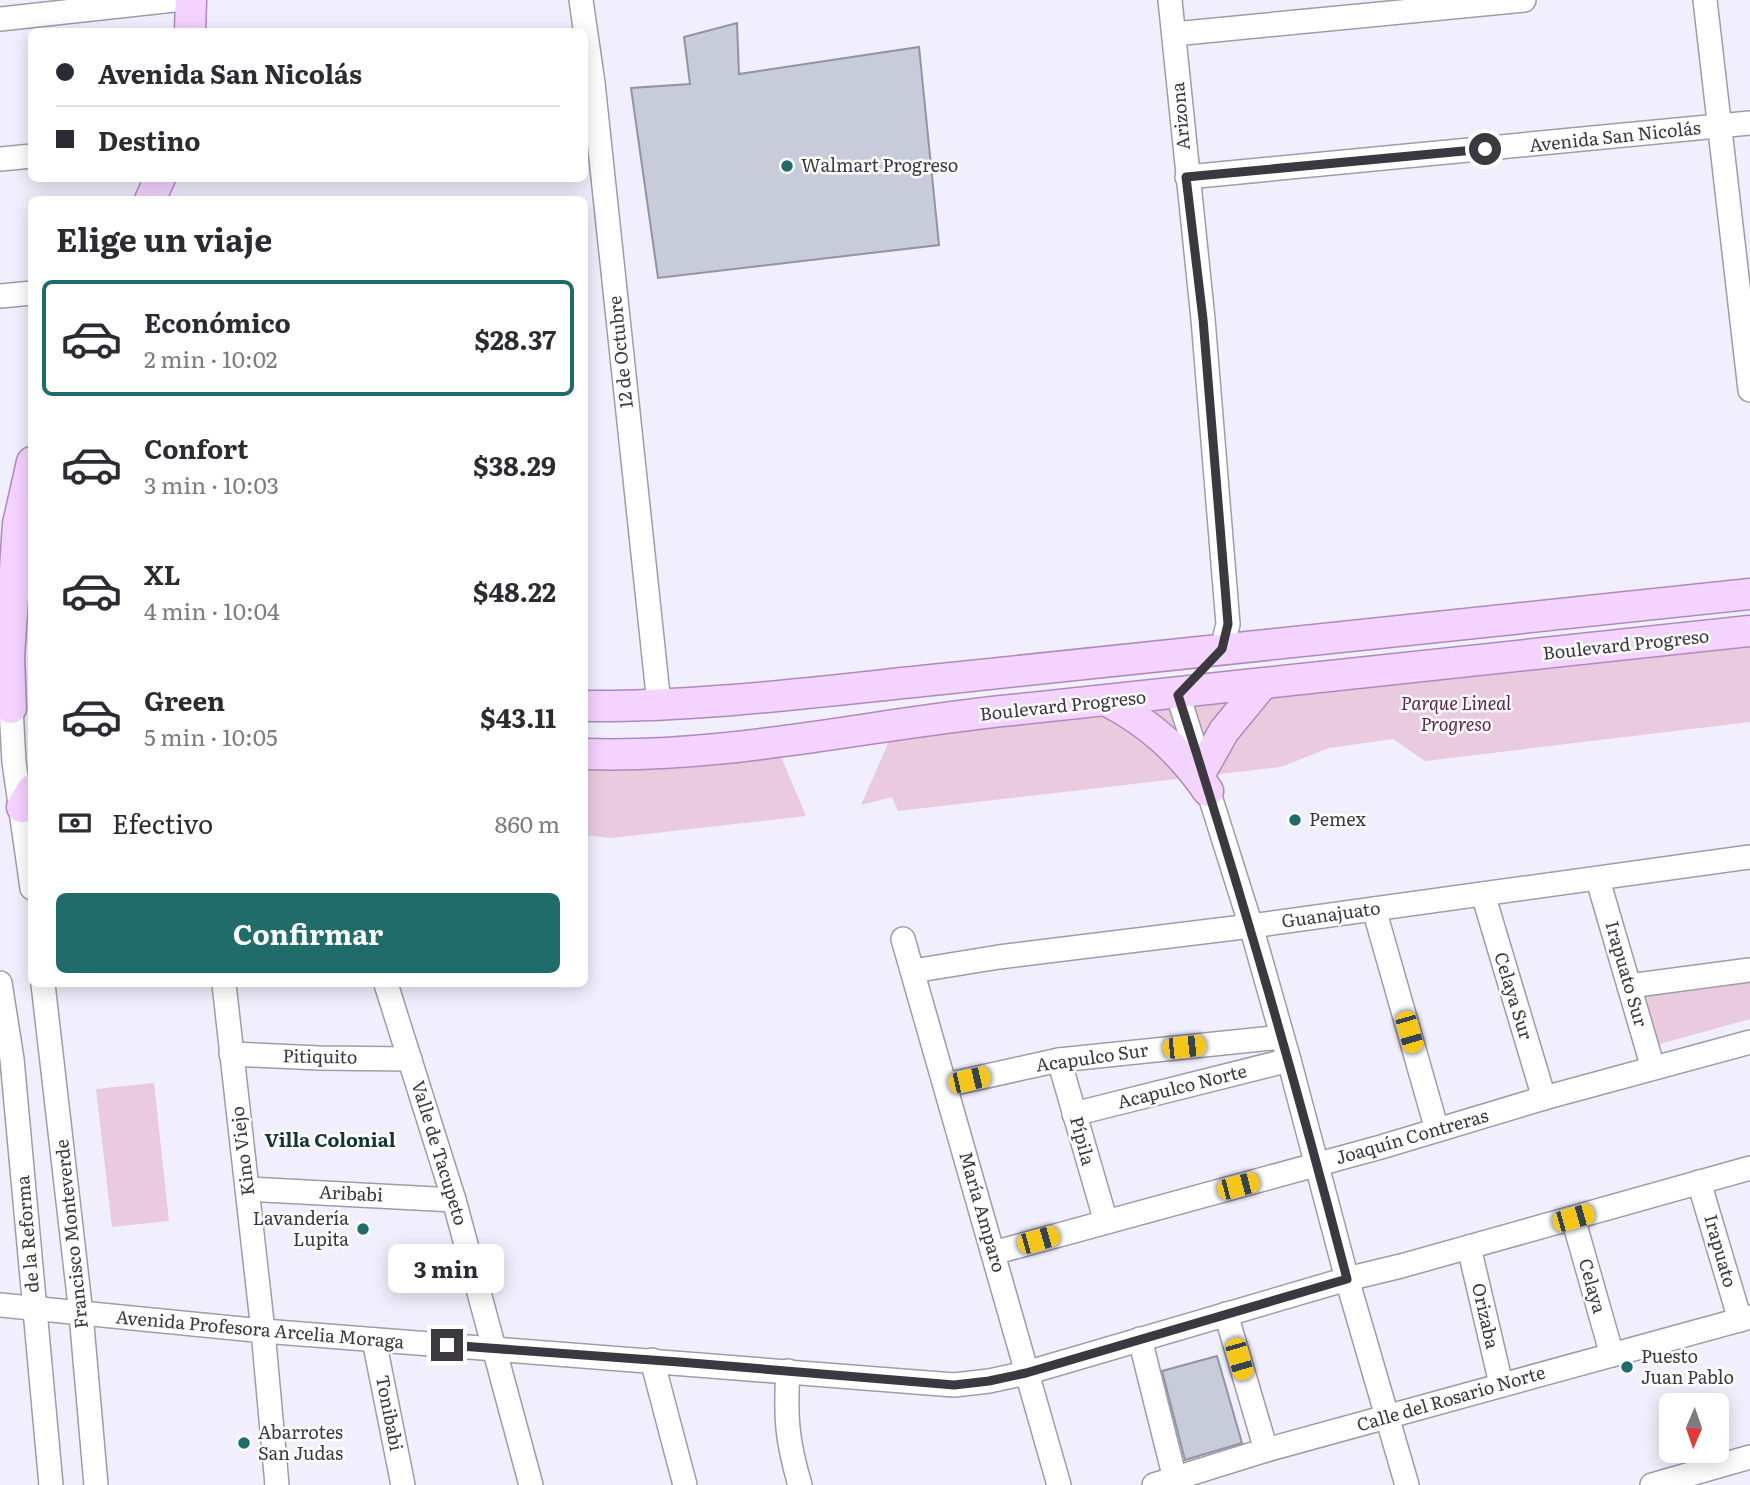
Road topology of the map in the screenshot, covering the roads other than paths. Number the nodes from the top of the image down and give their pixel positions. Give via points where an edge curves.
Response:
1 (174, 0) edge
2 (191, 0) edge
3 (581, 0) edge
4 (1170, 0) edge
5 (1524, 0) edge
6 (1705, 0) edge
7 (0, 19) edge
8 (190, 28) edge
9 (585, 28) edge
10 (1174, 34) junction
11 (588, 48) edge
12 (1750, 123) edge
13 (1719, 127) junction
14 (28, 156) edge
15 (0, 159) edge
16 (1186, 177) junction
17 (28, 293) edge
18 (0, 296) edge
19 (1750, 390) edge
20 (28, 481) edge
21 (1750, 594) edge
22 (1750, 631) edge
23 (1222, 649) junction
24 (13, 658) edge
25 (1132, 661) junction
26 (1261, 687) junction
27 (1178, 695) junction
28 (1109, 702) junction
29 (659, 704) junction
30 (588, 706) edge
31 (14, 708) edge
32 (588, 754) edge
33 (1205, 780) junction
34 (27, 798) edge
35 (28, 816) edge
36 (1750, 857) edge
37 (1598, 880) junction
38 (1483, 894) junction
39 (1374, 909) junction
40 (1251, 926) junction
41 (903, 939) dead end
42 (1750, 970) edge
43 (913, 971) junction
44 (0, 983) edge
45 (1629, 986) junction
46 (43, 987) edge
47 (224, 987) edge
48 (387, 987) edge
49 (1282, 1037) junction
50 (1750, 1042) edge
51 (231, 1054) junction
52 (410, 1059) junction
53 (1059, 1060) junction
54 (1289, 1060) junction
55 (1653, 1068) junction
56 (946, 1086) junction
57 (1544, 1098) junction
58 (1074, 1114) junction
59 (1437, 1130) junction
60 (1317, 1164) junction
61 (1750, 1168) edge
62 (1699, 1182) junction
63 (247, 1189) junction
64 (454, 1199) junction
65 (1573, 1218) junction
66 (1106, 1222) junction
67 (1469, 1247) junction
68 (993, 1253) junction
69 (1347, 1279) junction
70 (0, 1305) edge
71 (35, 1308) junction
72 (81, 1314) junction
73 (1226, 1314) junction
74 (1745, 1319) edge
75 (263, 1331) junction
76 (1140, 1339) junction
77 (374, 1340) junction
78 (495, 1349) junction
79 (1612, 1354) junction
80 (652, 1360) junction
81 (788, 1371) junction
82 (1026, 1373) junction
83 (1501, 1384) junction
84 (1388, 1418) junction
85 (1266, 1450) junction
86 (1750, 1457) edge
87 (1164, 1482) edge
88 (51, 1485) edge
89 (96, 1485) edge
90 (277, 1485) edge
91 (403, 1485) edge
92 (531, 1485) edge
93 (685, 1485) edge
94 (800, 1485) edge
95 (1059, 1485) edge
96 (1407, 1485) edge
97 (1652, 1485) edge

1 - 7 street
2 - 8 main road
3 - 9 street, 12 de Octubre
4 - 10 street, Arizona
5 - 10 street
6 - 13 street
10 - 16 street, Arizona
11 - 29 street, 12 de Octubre
12 - 13 street, Avenida San Nicolás
13 - 16 street, Avenida San Nicolás
13 - 19 street
14 - 15 street
16 - 23 street, Arizona via 1203,319 1228,624
17 - 18 street
20 - 24 main road via 19,524
21 - 23 main road
22 - 26 main road, Boulevard Progreso
23 - 25 main road
23 - 27 main road
24 - 31 main road
25 - 27 main road
25 - 29 main road via 739,701
26 - 27 main road, Boulevard Progreso
26 - 33 main road via 1224,732
27 - 28 main road, Boulevard Progreso
27 - 33 street
28 - 32 main road, Boulevard Progreso via 704,751
28 - 33 main road via 1144,722
29 - 30 main road
31 - 34 street via 14,762
33 - 40 street
34 - 35 street
36 - 37 street, Guanajuato
37 - 38 street, Guanajuato
37 - 45 street, Irapuato Sur
38 - 39 street, Guanajuato
38 - 57 street, Celaya Sur
39 - 40 street, Guanajuato
39 - 59 street
40 - 43 street, Guanajuato
40 - 49 street
41 - 43 street, María Amparo
42 - 45 street
43 - 56 street, María Amparo
44 - 71 street, de la Reforma via 12,1059
45 - 55 street, Irapuato Sur
46 - 72 street, Francisco Monteverde
47 - 51 street, Kino Viejo
48 - 52 street, Valle de Tacupeto
49 - 53 street, Acapulco Sur
49 - 54 street
50 - 55 street, Joaquín Contreras
51 - 52 street, Pitiquito
51 - 63 street, Kino Viejo
52 - 64 street, Valle de Tacupeto
53 - 56 street, Acapulco Sur
53 - 58 street, Pípila
54 - 58 street, Acapulco Norte
54 - 60 street
55 - 57 street, Joaquín Contreras
56 - 68 street, María Amparo
57 - 59 street, Joaquín Contreras
58 - 66 street, Pípila
59 - 60 street, Joaquín Contreras
60 - 66 street, Joaquín Contreras
60 - 69 street
61 - 62 street, Avenida Profesora Arcelia Moraga
62 - 65 street, Avenida Profesora Arcelia Moraga
62 - 74 street, Irapuato
63 - 64 street, Aribabi
63 - 75 street, Kino Viejo
64 - 78 street, Valle de Tacupeto
65 - 67 street, Avenida Profesora Arcelia Moraga
65 - 79 street, Celaya
66 - 68 street, Joaquín Contreras
67 - 69 street, Avenida Profesora Arcelia Moraga
67 - 83 street, Orizaba
68 - 82 street, María Amparo
69 - 73 street, Avenida Profesora Arcelia Moraga
69 - 84 street
70 - 71 street, Avenida Profesora Arcelia Moraga
71 - 72 street, Avenida Profesora Arcelia Moraga
71 - 88 street, de la Reforma
72 - 75 street, Avenida Profesora Arcelia Moraga
72 - 89 street, Francisco Monteverde
73 - 76 street, Avenida Profesora Arcelia Moraga
73 - 85 street
74 - 79 street, Calle del Rosario Norte
75 - 77 street, Avenida Profesora Arcelia Moraga
75 - 90 street, Kino Viejo
76 - 82 street, Avenida Profesora Arcelia Moraga
76 - 87 street
77 - 78 street, Avenida Profesora Arcelia Moraga
77 - 91 street, Tonibabi
78 - 80 street, Avenida Profesora Arcelia Moraga
78 - 92 street, Valle de Tacupeto
79 - 83 street, Calle del Rosario Norte
80 - 81 street, Avenida Profesora Arcelia Moraga
80 - 93 street
81 - 82 street, Avenida Profesora Arcelia Moraga via 954,1385
81 - 94 street via 788,1437
82 - 95 street, María Amparo
83 - 84 street, Calle del Rosario Norte
84 - 85 street, Calle del Rosario Norte
84 - 96 street
85 - 87 street, Calle del Rosario Norte
86 - 97 street

